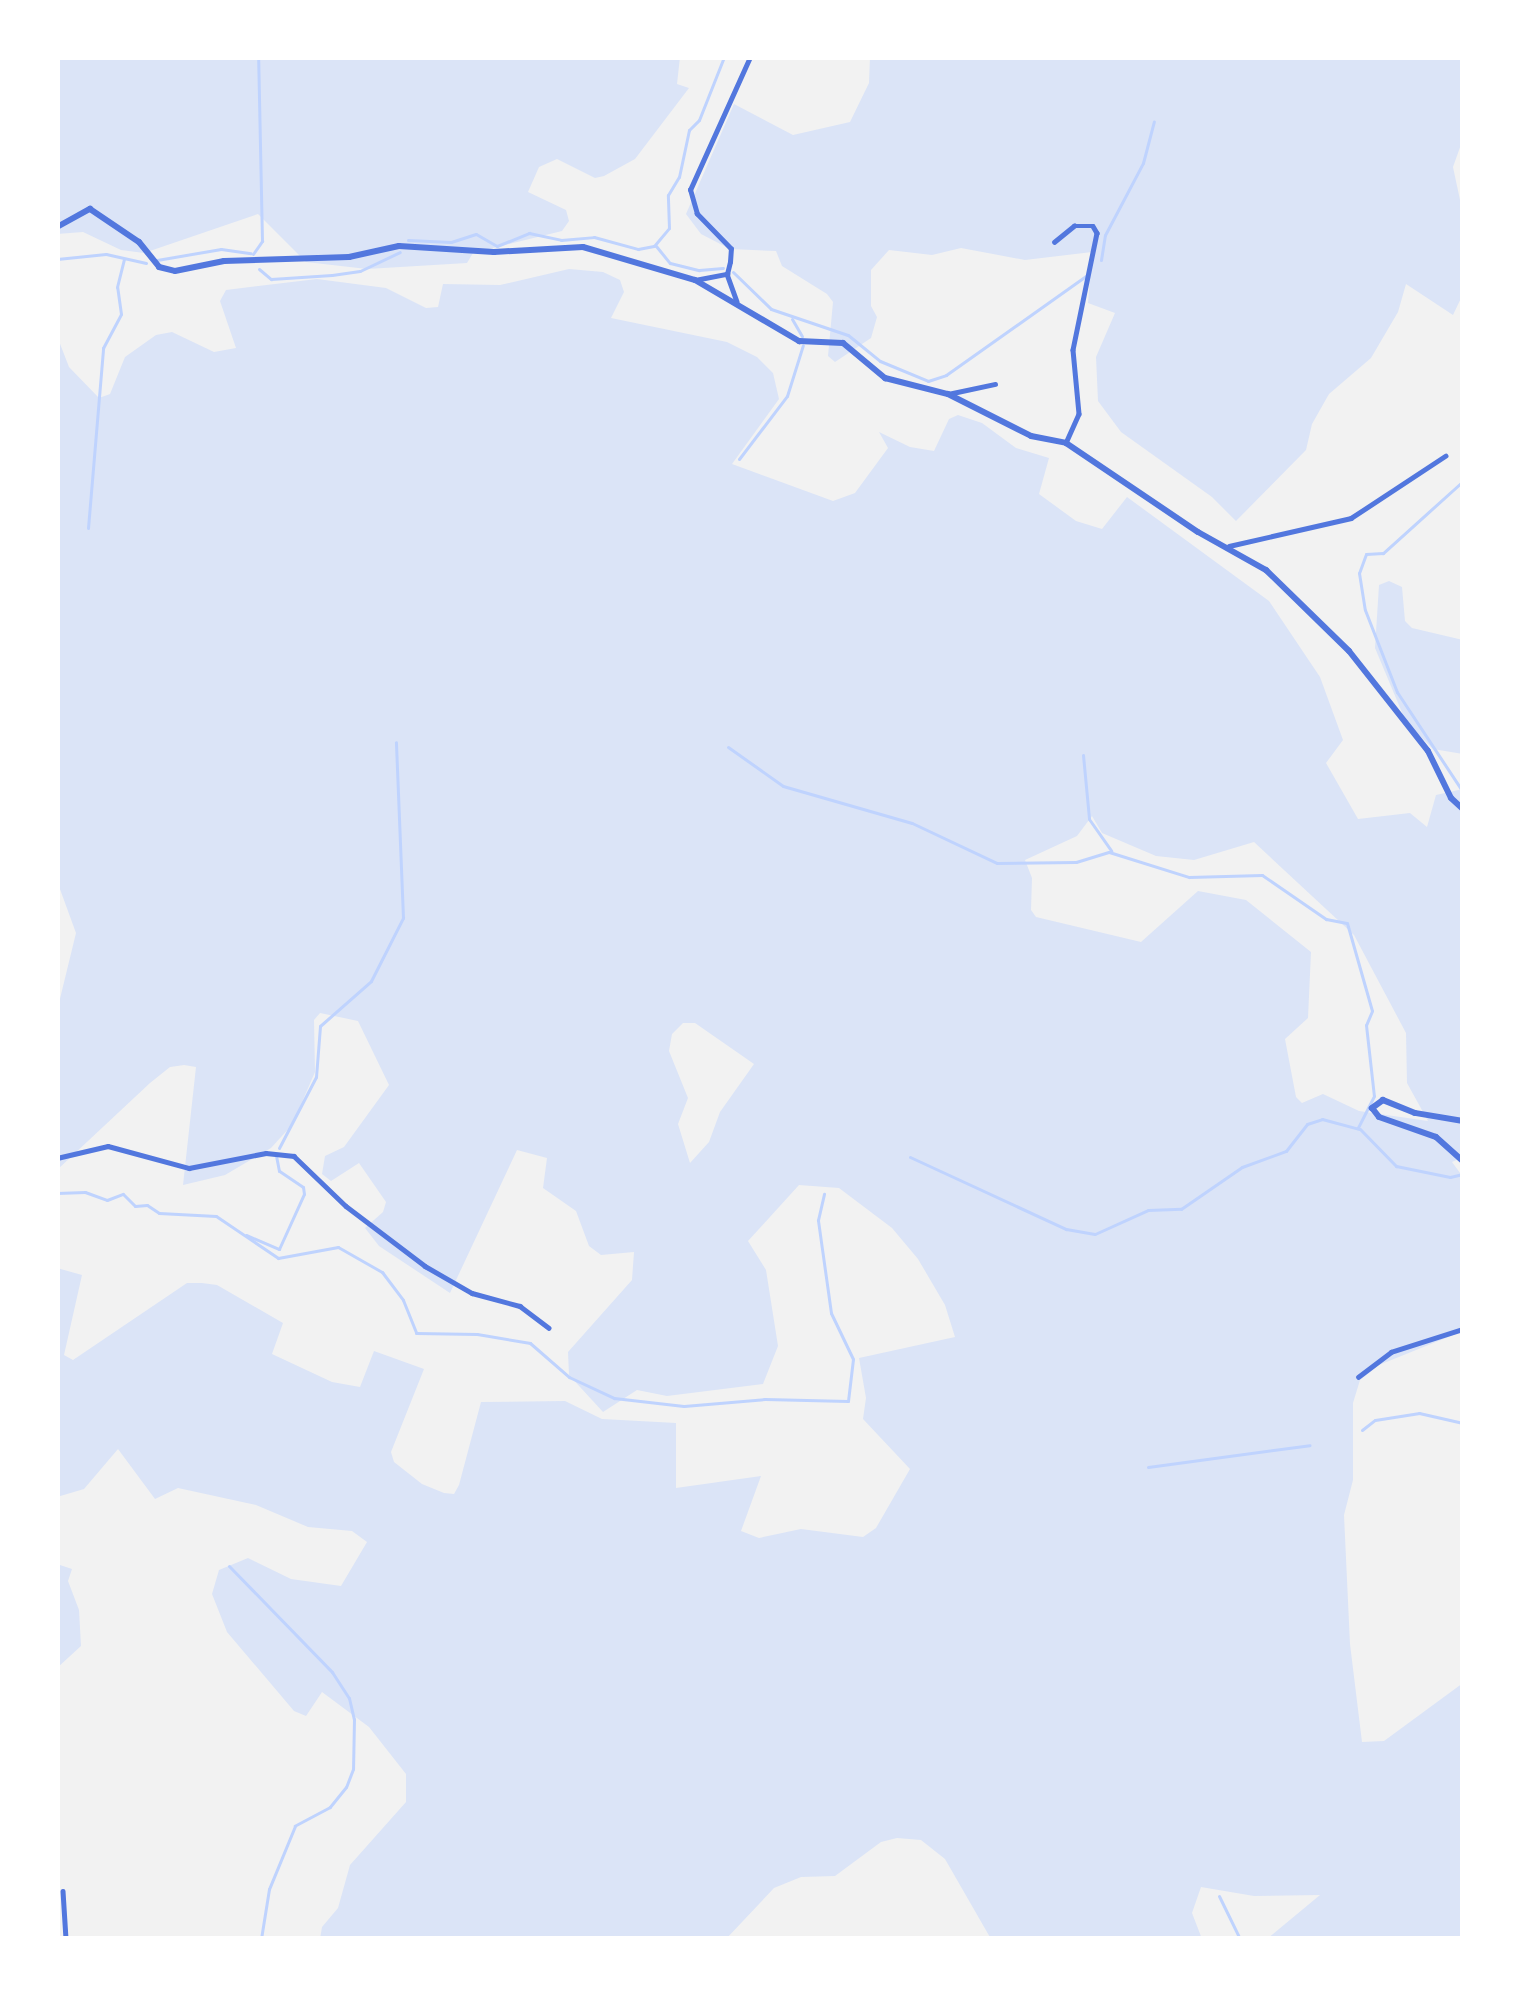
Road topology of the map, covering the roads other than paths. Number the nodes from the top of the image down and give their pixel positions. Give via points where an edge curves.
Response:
1 (750, 57) edge
2 (57, 227) edge
3 (1054, 242) dead end
4 (727, 274) junction
5 (695, 280) junction
6 (737, 301) junction
7 (995, 384) dead end
8 (948, 394) junction
9 (1066, 443) junction
10 (1445, 456) dead end
11 (1229, 546) junction
12 (1463, 809) edge
13 (1463, 1121) edge
14 (1459, 1149) edge
15 (57, 1158) edge
16 (1463, 1161) edge
17 (549, 1328) dead end
18 (1463, 1330) edge
19 (1358, 1377) dead end
20 (62, 1891) dead end
21 (66, 1939) edge

1 - 4 street via 690,190 697,214 731,249
2 - 5 street via 90,209 139,242 159,267 175,271 420,245 584,248
3 - 9 street via 1074,226 1097,233 1072,350 1079,414
4 - 5 street
4 - 6 street
5 - 6 street
6 - 8 street via 799,340 843,343 885,378
7 - 8 street
8 - 9 street via 1031,436
9 - 11 street
10 - 11 street via 1351,518
11 - 12 street via 1285,584 1340,640
13 - 14 street via 1389,1100 1373,1104 1378,1117
14 - 16 street
15 - 17 street via 108,1146 189,1168 266,1153 294,1156 425,1266 472,1293 520,1306
18 - 19 street via 1391,1352
20 - 21 street

